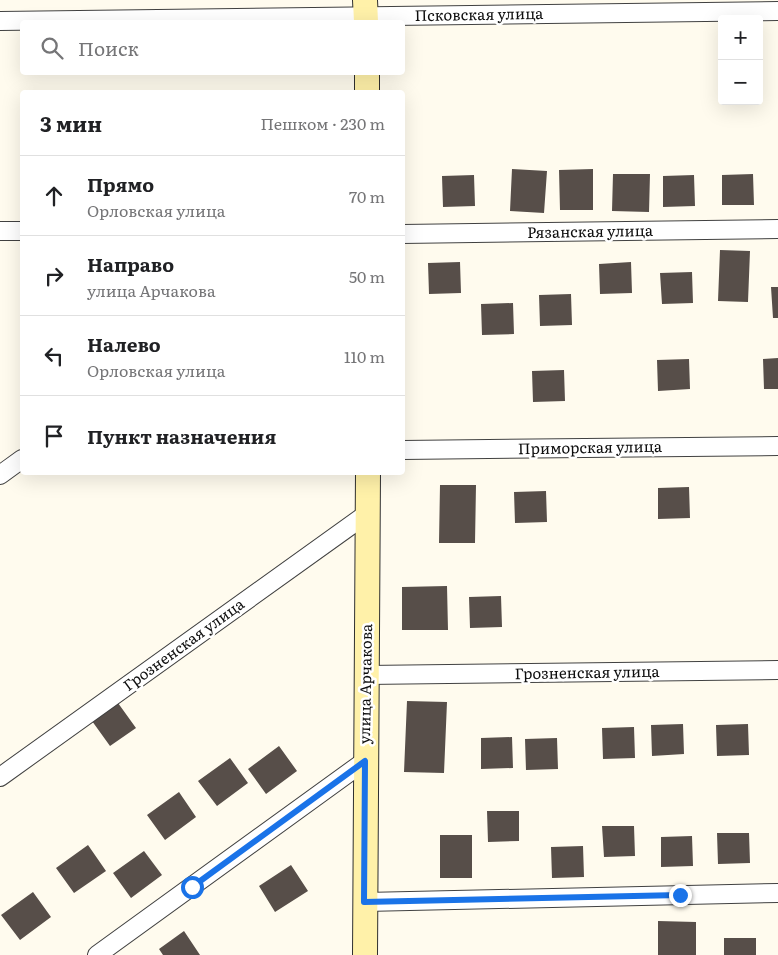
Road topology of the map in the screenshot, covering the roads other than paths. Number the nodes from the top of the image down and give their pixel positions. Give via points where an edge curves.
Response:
1 (778, 11) edge
2 (366, 13) edge
3 (81, 20) edge
4 (0, 22) edge
5 (20, 22) edge
6 (367, 75) edge
7 (367, 90) edge
8 (778, 229) edge
9 (0, 231) edge
10 (20, 232) edge
11 (405, 234) edge
12 (778, 446) edge
13 (405, 450) edge
14 (20, 460) edge
15 (0, 475) edge
16 (368, 475) edge
17 (368, 513) junction
18 (778, 670) edge
19 (366, 675) junction
20 (365, 761) junction
21 (0, 777) edge
22 (778, 893) edge
23 (364, 902) junction
24 (97, 955) edge
25 (365, 955) edge

1 - 2 street, Псковская улица
2 - 3 street, Псковская улица
4 - 5 street, Псковская улица
6 - 7 street
8 - 11 street, Рязанская улица
9 - 10 street
12 - 13 street, Приморская улица
14 - 15 street
16 - 17 street, улица Арчакова
17 - 19 street, улица Арчакова
17 - 21 street, Грозненская улица
18 - 19 street, Грозненская улица
19 - 20 street, улица Арчакова
20 - 23 street, улица Арчакова
20 - 24 street
22 - 23 street
23 - 25 street, улица Арчакова

